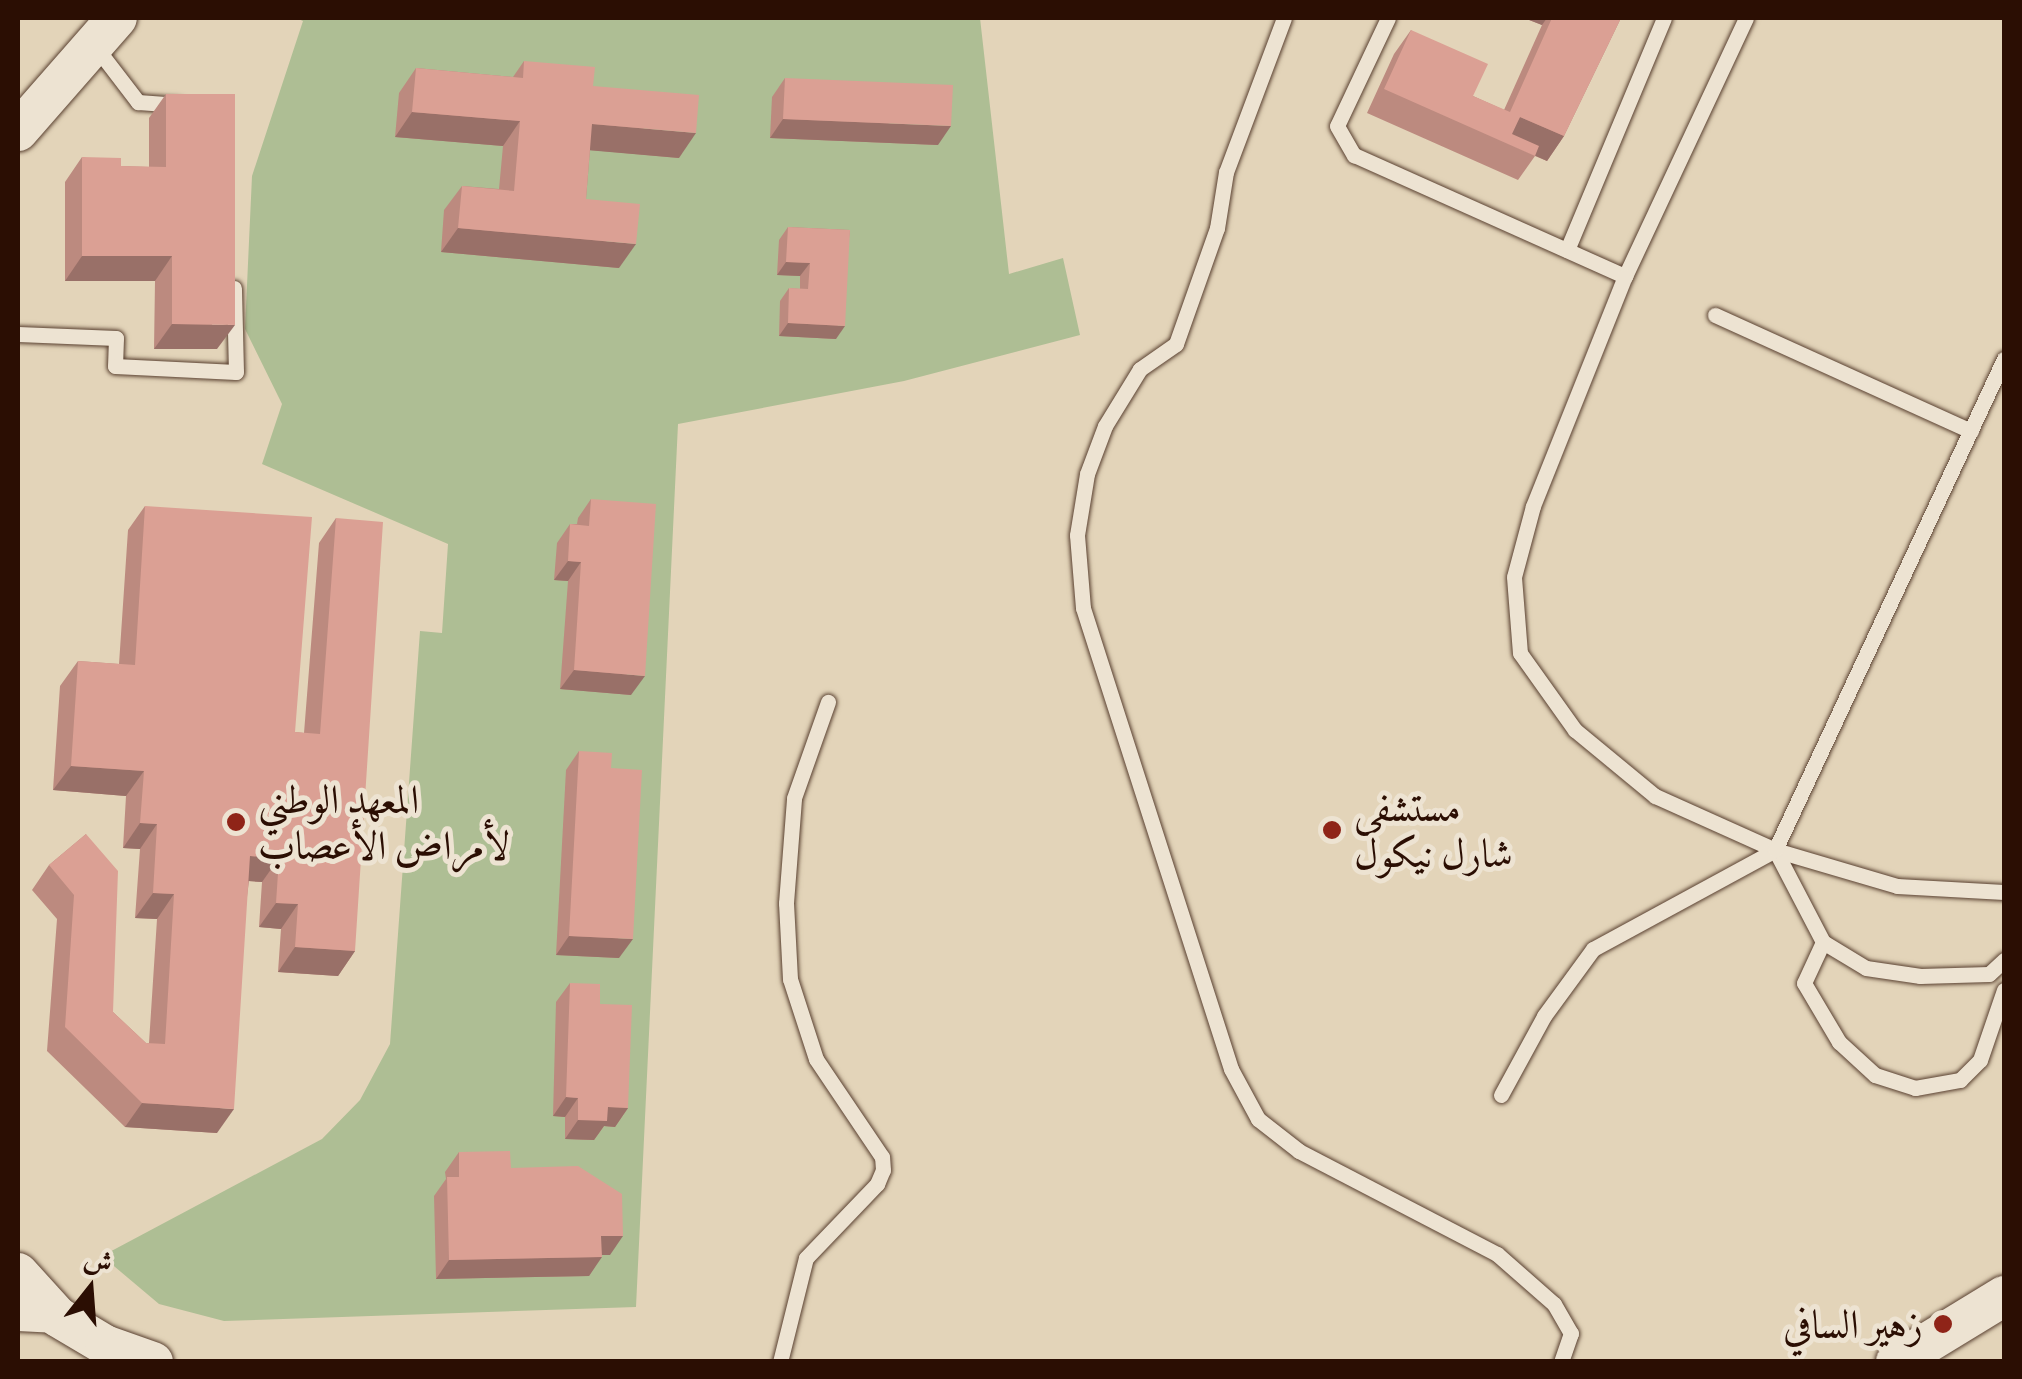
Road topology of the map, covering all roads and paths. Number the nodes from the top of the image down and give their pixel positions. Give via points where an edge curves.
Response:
1 (1284, 18) edge
2 (1388, 18) edge
3 (1664, 18) edge
4 (1746, 18) edge
5 (105, 31) edge
6 (194, 105) edge
7 (18, 131) edge
8 (1567, 250) junction
9 (1625, 276) junction
10 (234, 277) edge
11 (1715, 314) dead end
12 (18, 334) edge
13 (2004, 358) edge
14 (1970, 431) junction
15 (828, 702) dead end
16 (1775, 850) junction
17 (2004, 892) edge
18 (1823, 942) junction
19 (2004, 960) edge
20 (2004, 990) edge
21 (1501, 1095) dead end
22 (18, 1272) edge
23 (2004, 1296) edge
24 (18, 1316) edge
25 (58, 1317) junction
26 (153, 1362) edge
27 (780, 1362) edge
28 (1561, 1362) edge
29 (1896, 1362) edge

1 - 28 lane via 1226,172 1217,228 1176,344 1140,369 1105,426 1087,474 1077,534 1082,608 1231,1069 1258,1120 1298,1151 1497,1254 1554,1304 1570,1333
2 - 8 lane via 1337,126 1354,154
3 - 8 lane
4 - 9 lane
5 - 6 lane via 138,102
5 - 7 street
8 - 9 lane
9 - 16 lane via 1533,506 1514,577 1520,654 1575,730 1655,796
10 - 12 lane via 236,372 116,366 116,338
11 - 14 lane
13 - 14 lane
14 - 16 lane
15 - 27 lane via 794,798 786,904 790,980 816,1058 882,1156 883,1170 806,1258
16 - 17 lane via 1897,886
16 - 18 lane
16 - 21 lane via 1594,950 1544,1016
18 - 19 lane via 1866,968 1920,976 1989,974
18 - 20 lane via 1804,983 1839,1042 1875,1075 1915,1088 1960,1080 1980,1060
22 - 25 street
23 - 29 street
24 - 25 street
25 - 26 street via 105,1345

